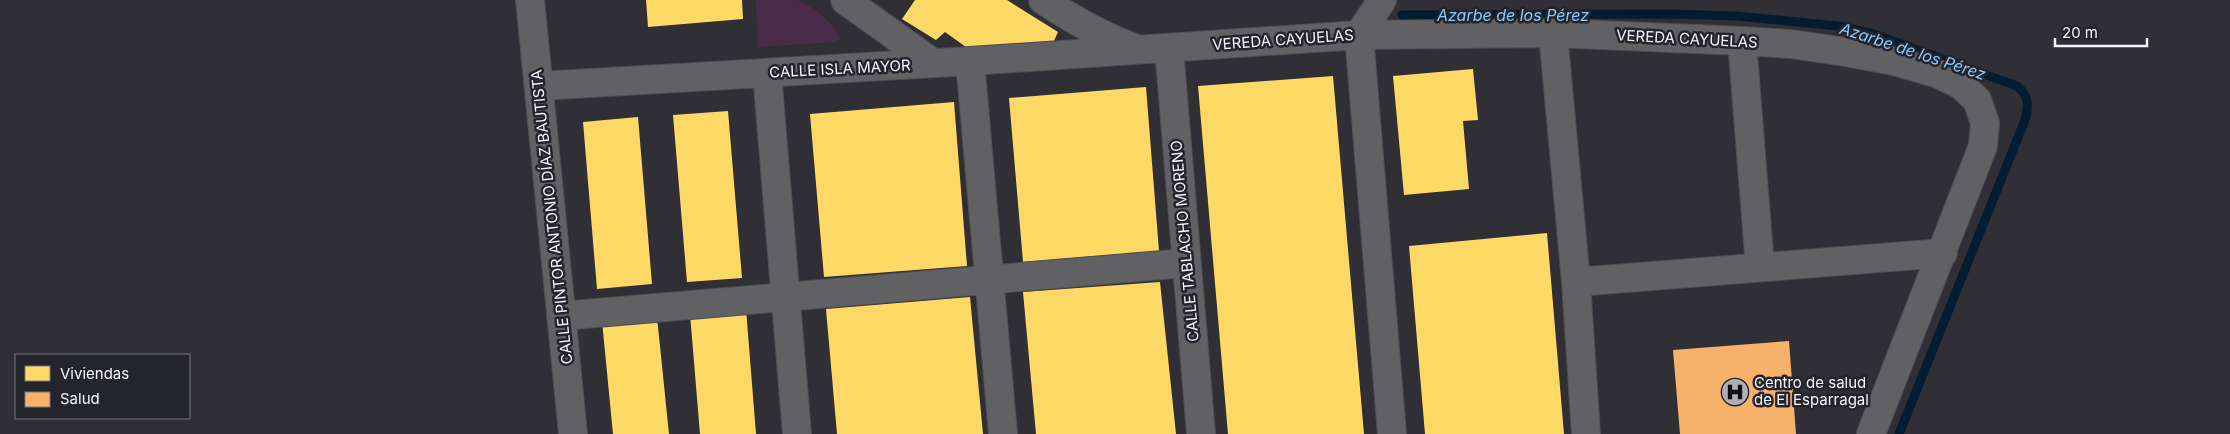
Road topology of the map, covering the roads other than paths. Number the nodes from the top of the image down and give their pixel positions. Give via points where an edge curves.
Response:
1 (530, 0) edge
2 (844, 0) edge
3 (1043, 0) edge
4 (1382, 0) edge
5 (1553, 33) junction
6 (1358, 35) junction
7 (1742, 41) junction
8 (1169, 48) junction
9 (1140, 50) junction
10 (970, 61) junction
11 (933, 63) junction
12 (767, 73) junction
13 (539, 86) junction
14 (1943, 253) junction
15 (1186, 263) junction
16 (1760, 267) junction
17 (988, 280) junction
18 (1576, 282) junction
19 (785, 297) junction
20 (562, 316) junction
21 (573, 434) edge
22 (797, 434) edge
23 (1003, 434) edge
24 (1201, 434) edge
25 (1392, 434) edge
26 (1586, 434) edge
27 (1870, 434) edge

1 - 13 street, CALLE PINTOR ANTONIO DÍAZ BAUTISTA
2 - 11 street
3 - 9 street, VEREDA CAYUELAS via 1105,37
4 - 6 street
5 - 6 street, VEREDA CAYUELAS
5 - 7 street, VEREDA CAYUELAS
5 - 18 street
6 - 8 street, VEREDA CAYUELAS
6 - 25 street
7 - 14 street, VEREDA CAYUELAS via 1791,44 1894,61 1961,85 1977,100 1985,123 1983,146
7 - 16 street
8 - 9 street, VEREDA CAYUELAS
8 - 15 street, CALLE TABLACHO MORENO
9 - 10 street, CALLE ISLA MAYOR
10 - 11 street, CALLE ISLA MAYOR
10 - 17 street
11 - 12 street, CALLE ISLA MAYOR
12 - 13 street, CALLE ISLA MAYOR
12 - 19 street
13 - 20 street, CALLE PINTOR ANTONIO DÍAZ BAUTISTA
14 - 16 street
14 - 27 street, VEREDA CAYUELAS
15 - 17 street
15 - 24 street, CALLE TABLACHO MORENO
16 - 18 street
17 - 19 street
17 - 23 street
18 - 26 street
19 - 20 street
19 - 22 street
20 - 21 street, CALLE PINTOR ANTONIO DÍAZ BAUTISTA

